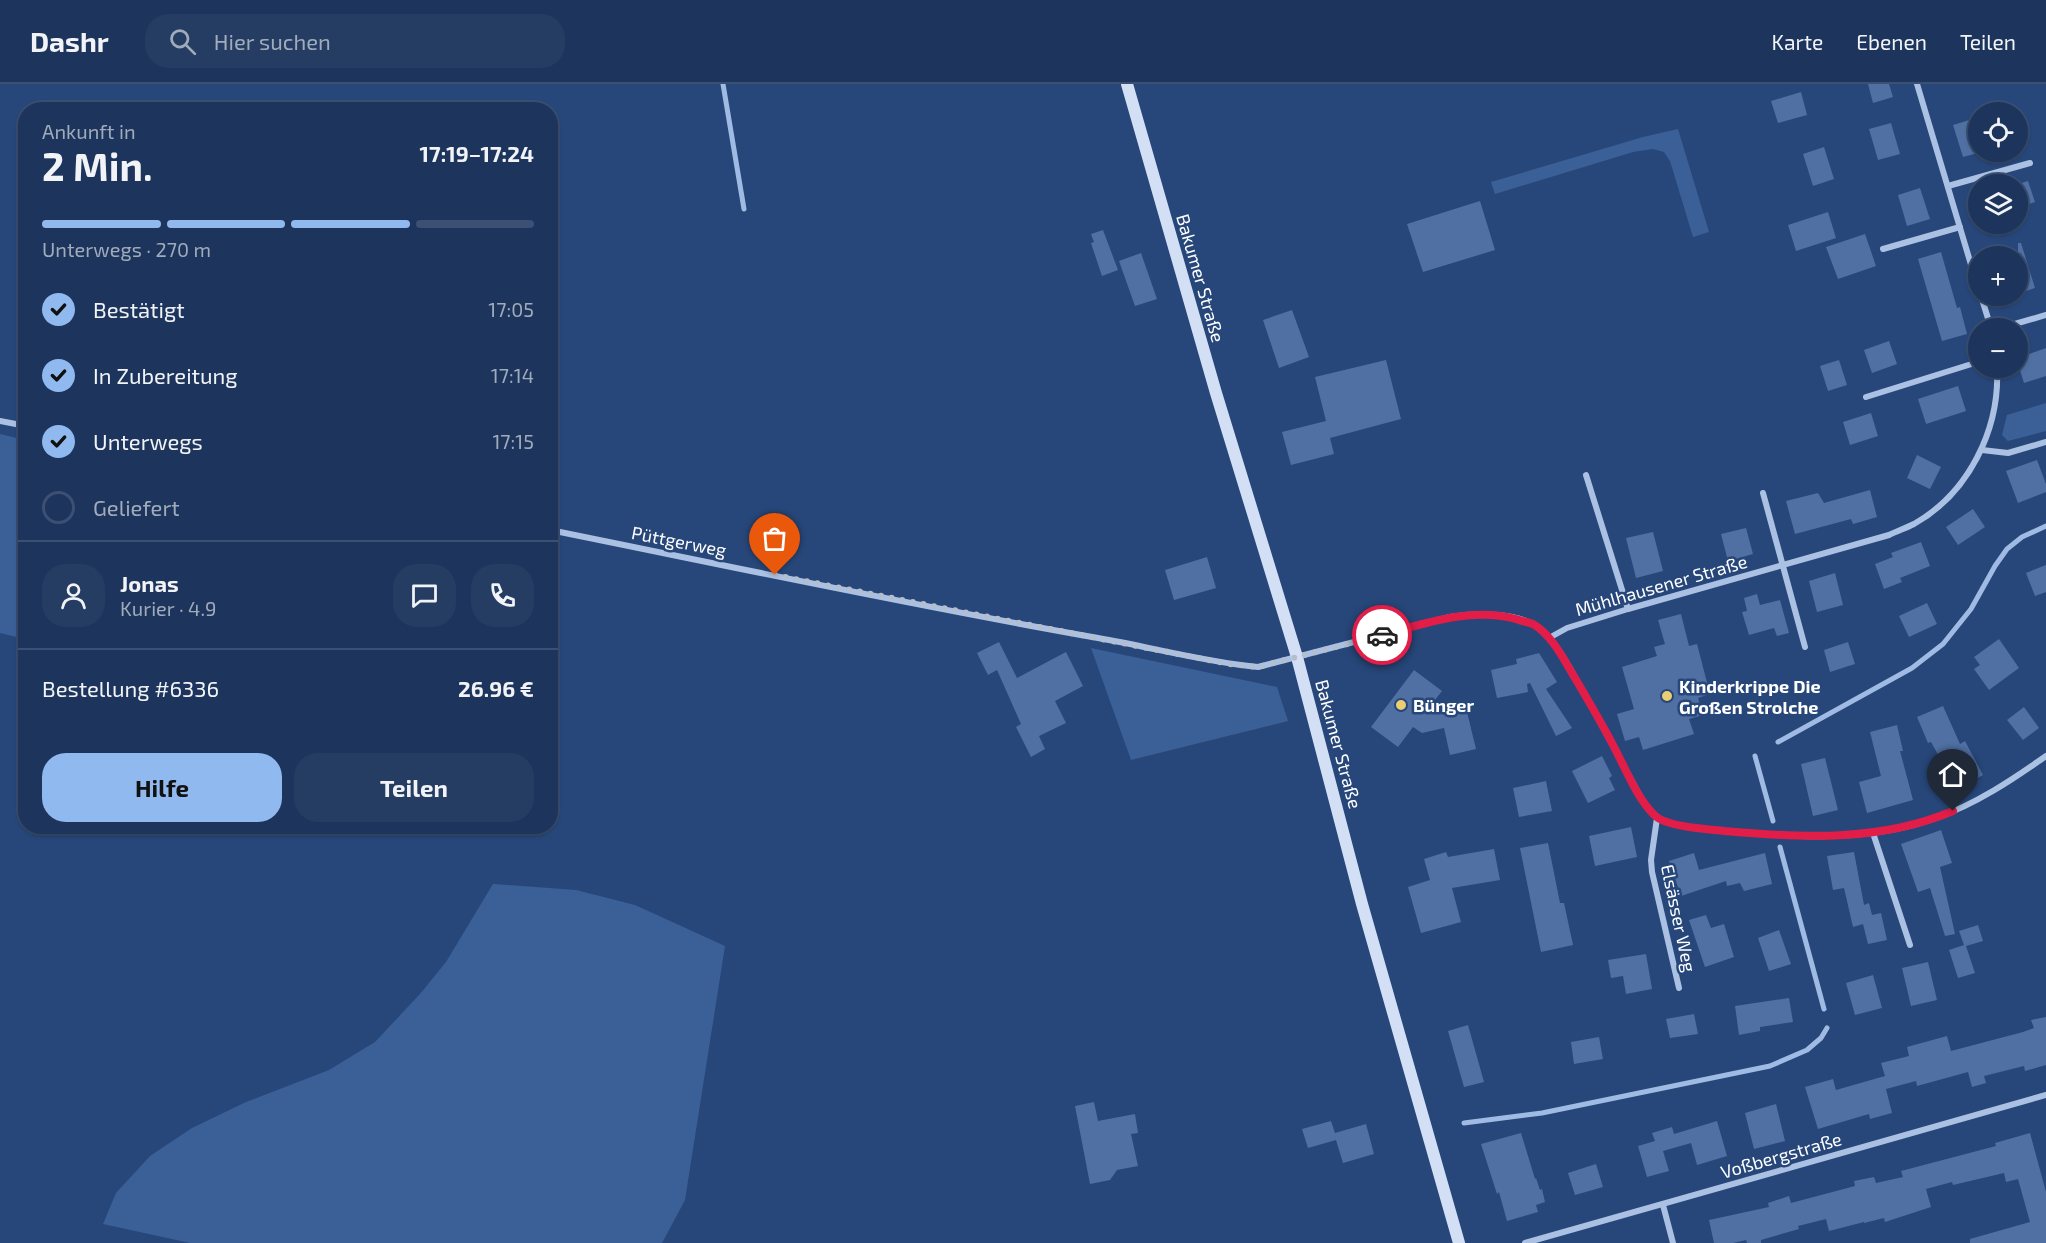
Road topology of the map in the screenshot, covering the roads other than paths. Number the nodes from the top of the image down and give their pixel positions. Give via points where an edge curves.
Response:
1 (1127, 84) edge
2 (1917, 84) edge
3 (2030, 163) dead end
4 (1948, 186) junction
5 (1960, 227) junction
6 (1883, 249) dead end
7 (1968, 254) edge
8 (2046, 315) edge
9 (2028, 320) edge
10 (1968, 365) edge
11 (1998, 378) edge
12 (1866, 397) dead end
13 (0, 421) edge
14 (18, 424) edge
15 (2046, 442) edge
16 (1982, 450) junction
17 (1586, 476) dead end
18 (1763, 493) dead end
19 (558, 532) edge
20 (1783, 565) junction
21 (1628, 609) junction
22 (1549, 638) junction
23 (1805, 647) dead end
24 (1297, 657) junction
25 (2046, 756) edge
26 (1657, 818) junction
27 (1873, 833) junction
28 (1910, 945) dead end
29 (1679, 988) dead end
30 (2045, 1098) edge
31 (1663, 1205) junction
32 (1459, 1243) edge
33 (1525, 1243) edge
34 (1673, 1243) edge

1 - 24 main road, Bakumer Straße
2 - 4 street
3 - 4 street
4 - 5 street
5 - 6 street
5 - 7 street
8 - 9 street
10 - 12 street
11 - 16 street, Mühlhausener Straße via 1994,414
13 - 14 street
15 - 16 street via 2008,453
16 - 20 street, Mühlhausener Straße via 1956,488 1914,524 1889,535
17 - 21 street
18 - 20 street
19 - 24 street, Püttgerweg via 1229,664 1258,667
20 - 21 street, Mühlhausener Straße
20 - 23 street
21 - 22 street, Mühlhausener Straße via 1567,628
22 - 24 street, Püttgerweg via 1533,624 1478,614 1450,617
22 - 26 street via 1641,798
24 - 32 main road, Bakumer Straße via 1360,897
25 - 27 street via 2013,779 1935,819
26 - 27 street via 1685,826 1792,837
26 - 29 street, Elsässer Weg via 1652,872
27 - 28 street
30 - 31 street, Voßbergstraße
31 - 33 street, Voßbergstraße
31 - 34 street

